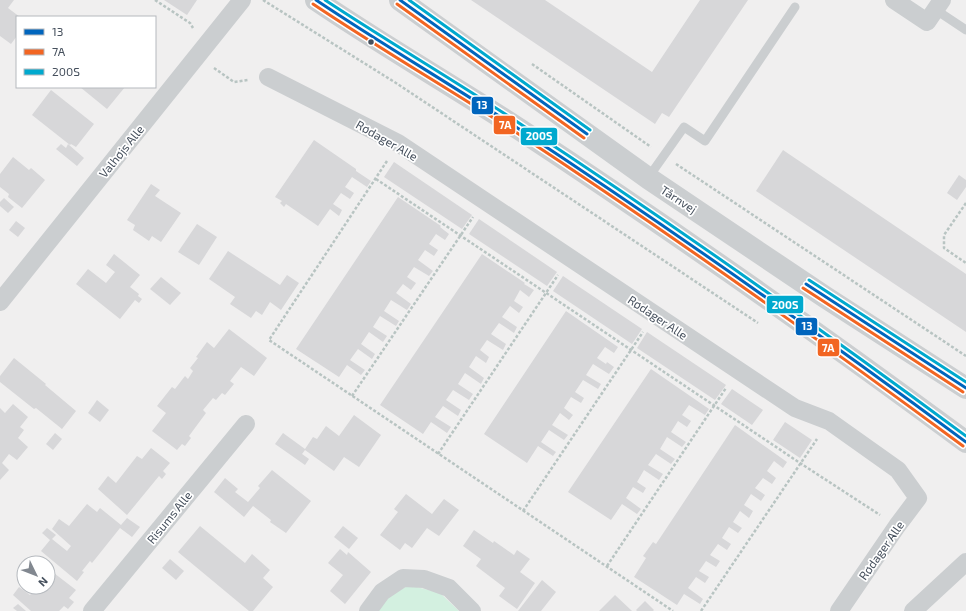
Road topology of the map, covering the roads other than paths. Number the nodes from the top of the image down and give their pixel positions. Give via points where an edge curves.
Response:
1 (242, 0) edge
2 (316, 0) edge
3 (400, 0) edge
4 (894, 0) edge
5 (939, 5) edge
6 (795, 7) dead end
7 (966, 30) edge
8 (268, 77) road end
9 (648, 178) junction
10 (0, 302) edge
11 (966, 388) edge
12 (246, 424) dead end
13 (966, 442) edge
14 (966, 562) edge
15 (92, 611) edge
16 (368, 611) edge
17 (472, 611) edge
18 (838, 611) edge
19 (913, 611) edge

1 - 10 street, Valhøjs Alle
2 - 13 street via 519,129 627,202 799,320
3 - 9 street, Tårnvej
4 - 5 street via 927,22
5 - 7 lane
6 - 9 lane via 705,141 684,127
8 - 18 street, Rødager Alle via 398,143 795,408 829,421 898,470 918,498
9 - 11 street, Tårnvej
12 - 15 street, Risums Alle
14 - 19 street
16 - 17 street via 382,592 403,578 424,579 449,588

